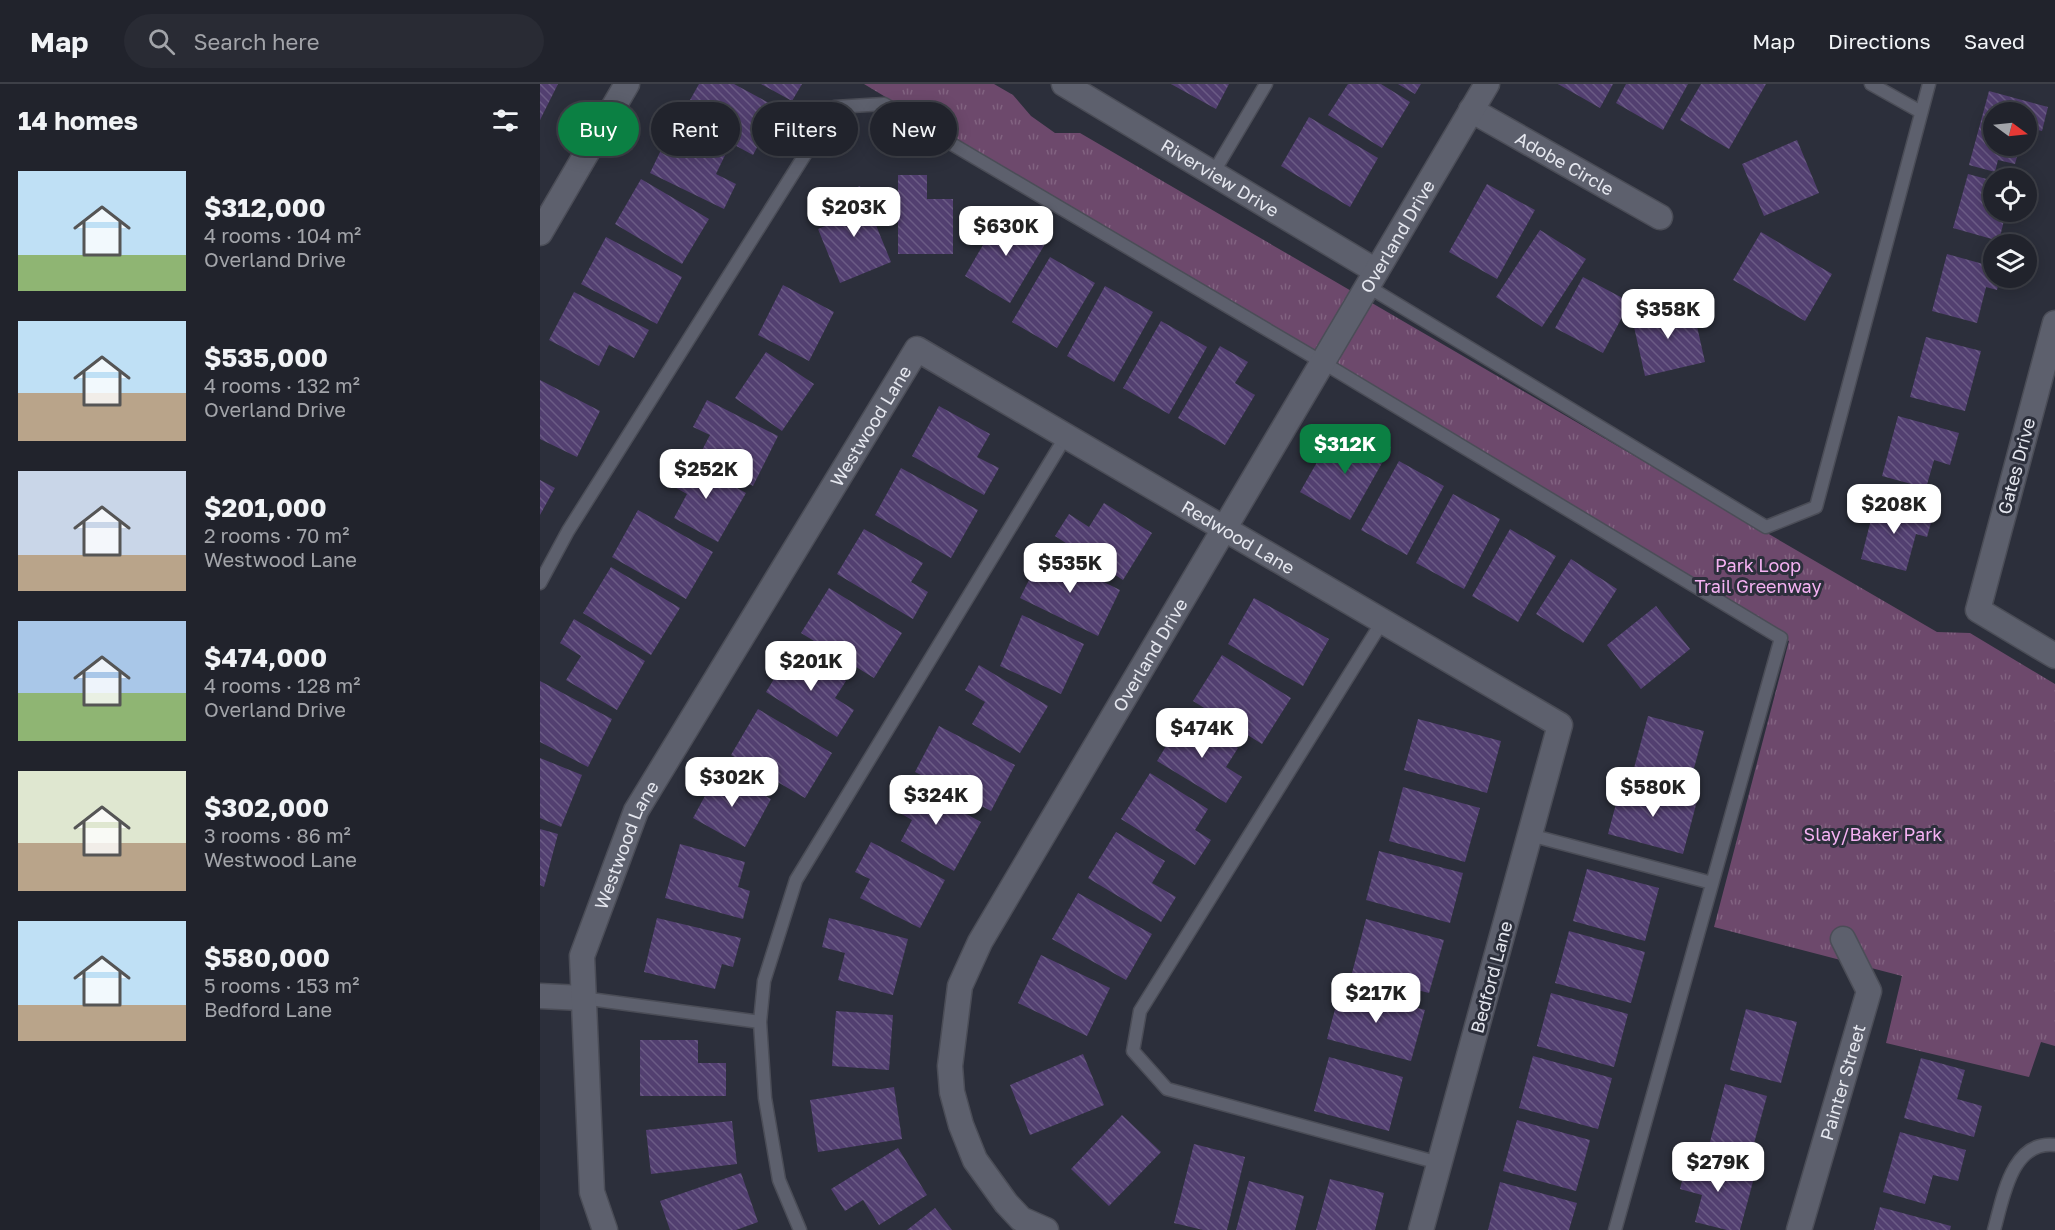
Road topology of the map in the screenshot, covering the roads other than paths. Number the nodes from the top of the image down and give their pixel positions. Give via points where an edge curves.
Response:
1 (627, 84) edge
2 (1064, 84) edge
3 (1266, 84) edge
4 (1487, 84) edge
5 (1871, 84) edge
6 (1929, 84) edge
7 (1471, 110) junction
8 (1921, 112) junction
9 (1212, 175) junction
10 (1660, 217) dead end
11 (540, 233) edge
12 (1371, 279) junction
13 (2055, 323) edge
14 (917, 349) joint
15 (1322, 362) junction
16 (1066, 436) junction
17 (1224, 528) junction
18 (540, 583) edge
19 (1382, 622) junction
20 (2055, 656) edge
21 (1560, 725) joint
22 (1530, 835) junction
23 (1712, 883) junction
24 (1843, 939) dead end
25 (540, 996) edge
26 (582, 998) junction
27 (760, 1022) junction
28 (2055, 1145) edge
29 (1439, 1163) junction
30 (605, 1230) edge
31 (800, 1230) edge
32 (1046, 1230) edge
33 (1421, 1230) edge
34 (1615, 1230) edge
35 (1799, 1230) edge
36 (1994, 1230) edge

1 - 11 street
2 - 9 street, Riverview Drive
3 - 9 lane
4 - 7 street, Overland Drive
5 - 8 lane
6 - 8 lane
7 - 10 street, Adobe Circle
7 - 12 street, Overland Drive
8 - 12 lane via 1816,507 1766,527
9 - 12 street, Riverview Drive
12 - 15 street, Overland Drive
13 - 20 street, Gates Drive via 1978,610
14 - 16 street, Redwood Lane
14 - 26 street, Westwood Lane via 636,811 582,956
15 - 17 street, Overland Drive
15 - 18 lane via 884,104 835,107 568,531
15 - 23 lane via 1781,638
16 - 17 street, Redwood Lane
16 - 27 lane via 796,880 764,981
17 - 19 street, Redwood Lane
17 - 32 street, Overland Drive via 980,942 960,986 950,1066 960,1125 975,1160 1006,1203 1021,1219
19 - 21 street, Redwood Lane
19 - 29 lane via 1140,1011 1133,1051 1167,1089
21 - 22 street, Bedford Lane
22 - 23 lane
22 - 29 street, Bedford Lane
23 - 34 lane
24 - 35 street, Painter Street via 1869,991
25 - 26 street
26 - 27 lane
26 - 30 street, Westwood Lane via 592,1192
27 - 31 lane via 765,1098 778,1180
28 - 36 lane via 2045,1144 2024,1156 2009,1175
29 - 33 street, Bedford Lane

